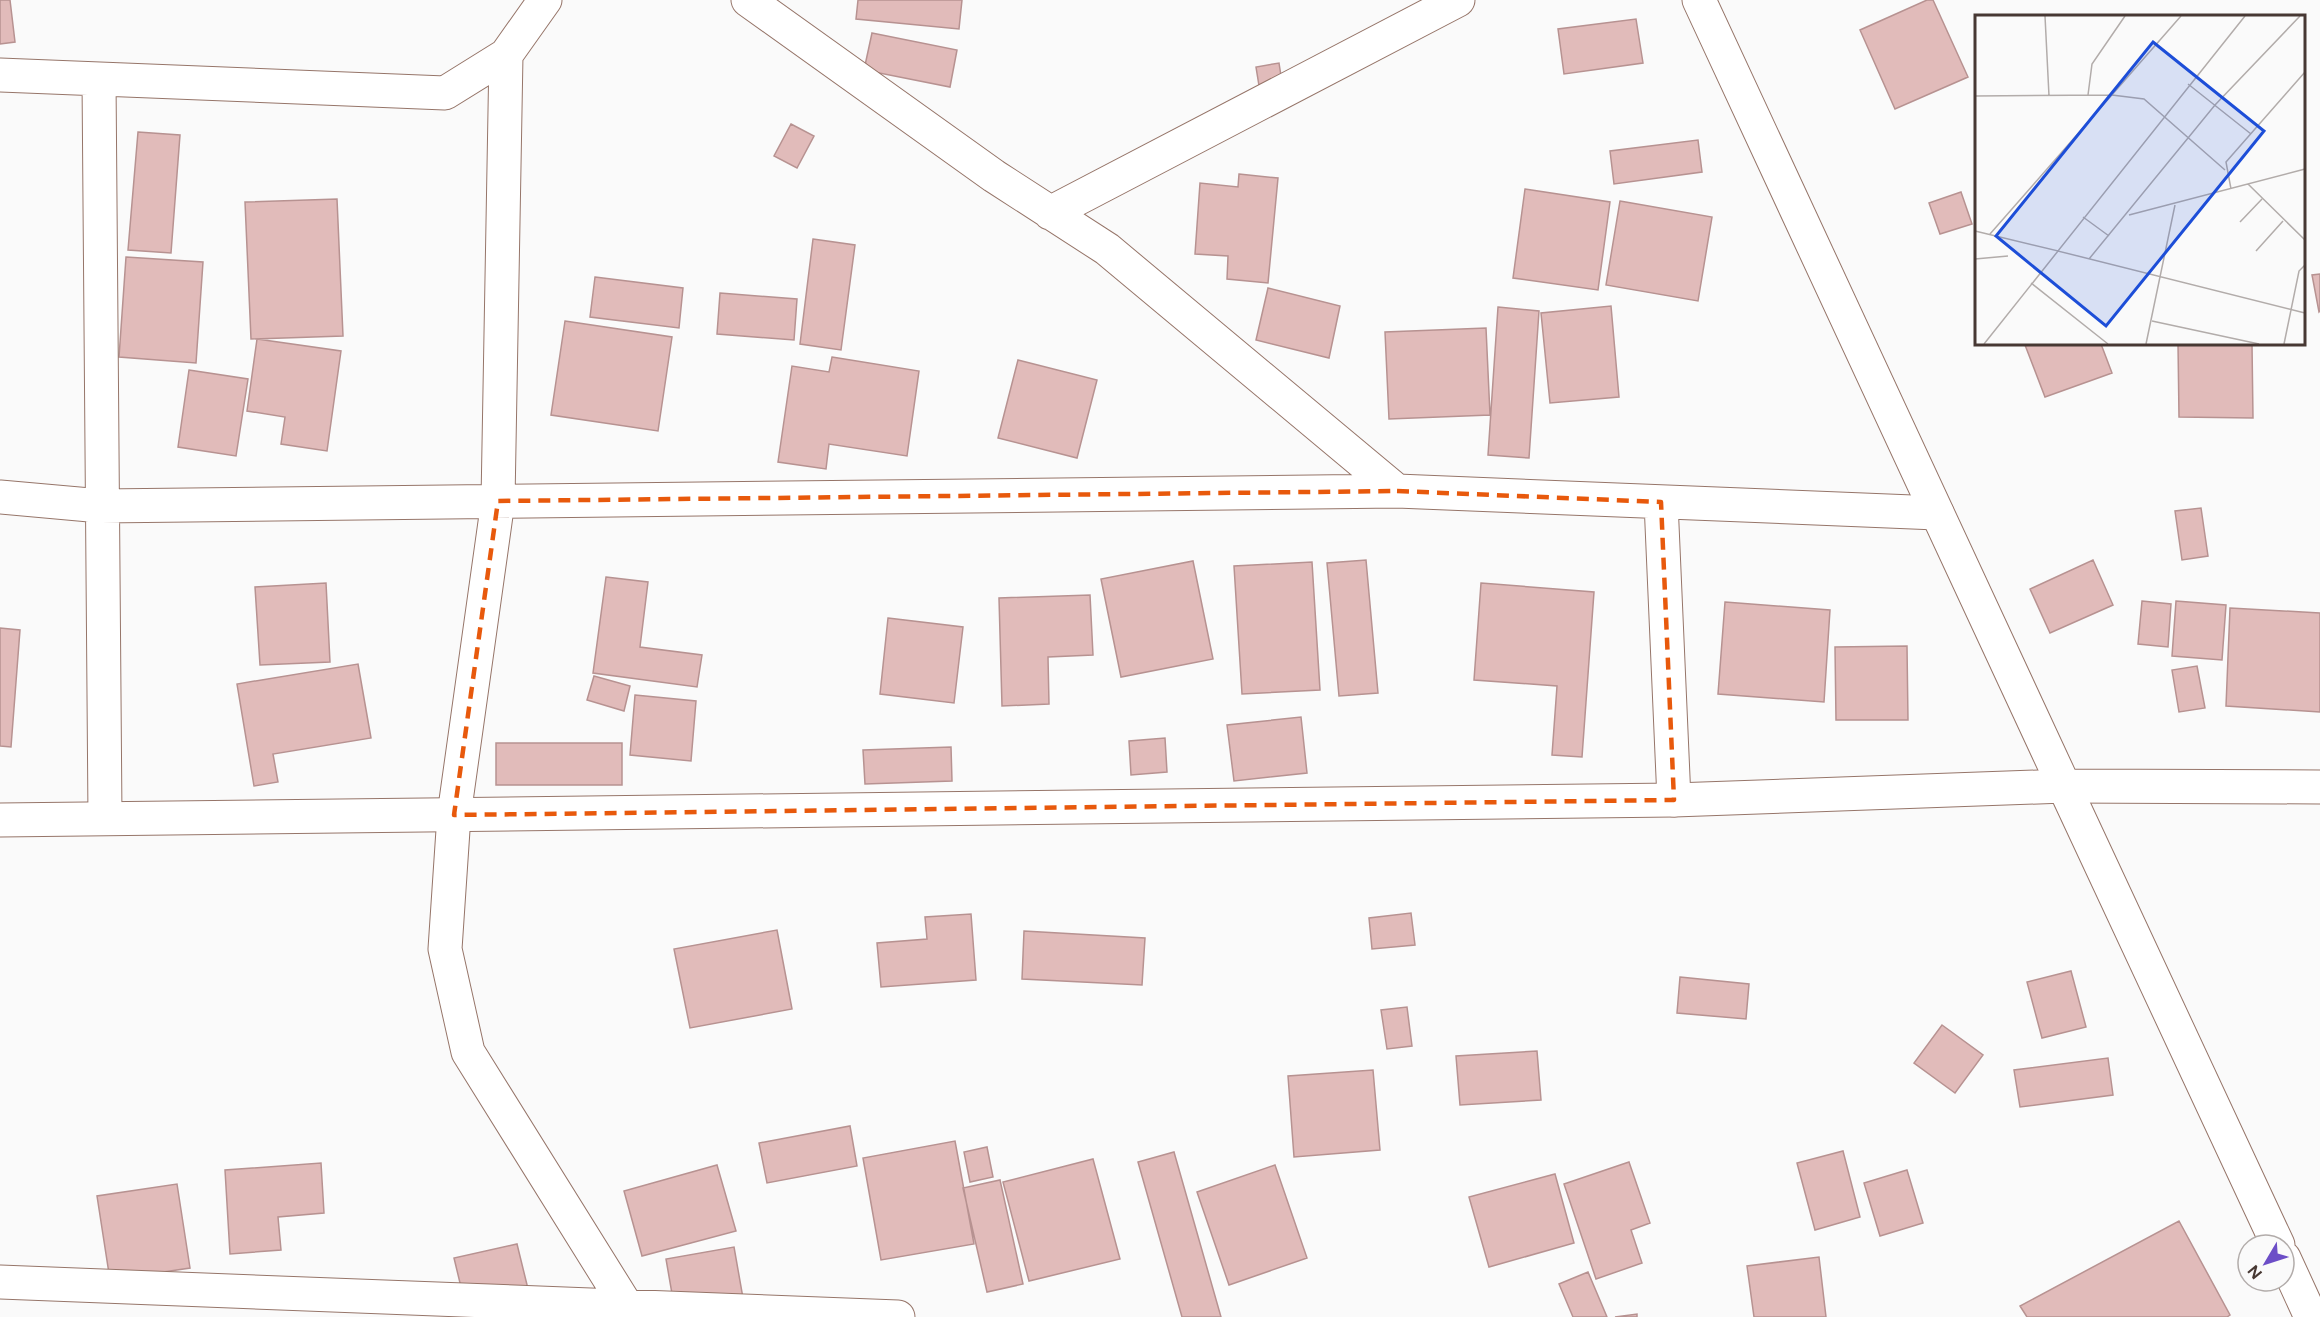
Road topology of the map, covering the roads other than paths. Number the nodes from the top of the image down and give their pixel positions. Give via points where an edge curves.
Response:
1 (545, 0) edge
2 (748, 0) edge
3 (1458, 0) edge
4 (1699, 0) edge
5 (506, 55) junction
6 (0, 75) edge
7 (99, 79) junction
8 (1050, 213) junction
9 (1397, 491) junction
10 (0, 497) edge
11 (498, 501) junction
12 (1661, 502) junction
13 (101, 506) junction
14 (1937, 513) junction
15 (2064, 786) junction
16 (2320, 787) edge
17 (1674, 800) junction
18 (454, 814) junction
19 (105, 818) junction
20 (0, 820) edge
21 (2272, 1233) edge
22 (0, 1282) edge
23 (2296, 1283) edge
24 (631, 1312) edge
25 (898, 1317) edge
26 (2312, 1317) edge

1 - 5 street
2 - 8 street
3 - 8 street
4 - 14 street
5 - 7 street via 445,93
5 - 11 street
6 - 7 street
7 - 13 street
8 - 9 street via 1107,249
9 - 11 street
9 - 12 street
10 - 13 street
11 - 13 street
11 - 18 street
12 - 14 street
12 - 17 street
13 - 19 street
14 - 15 street
15 - 16 street
15 - 17 street
15 - 21 street
17 - 18 street
18 - 19 street
18 - 24 street via 445,949 468,1052
19 - 20 street
22 - 24 street
23 - 26 street
24 - 25 street

